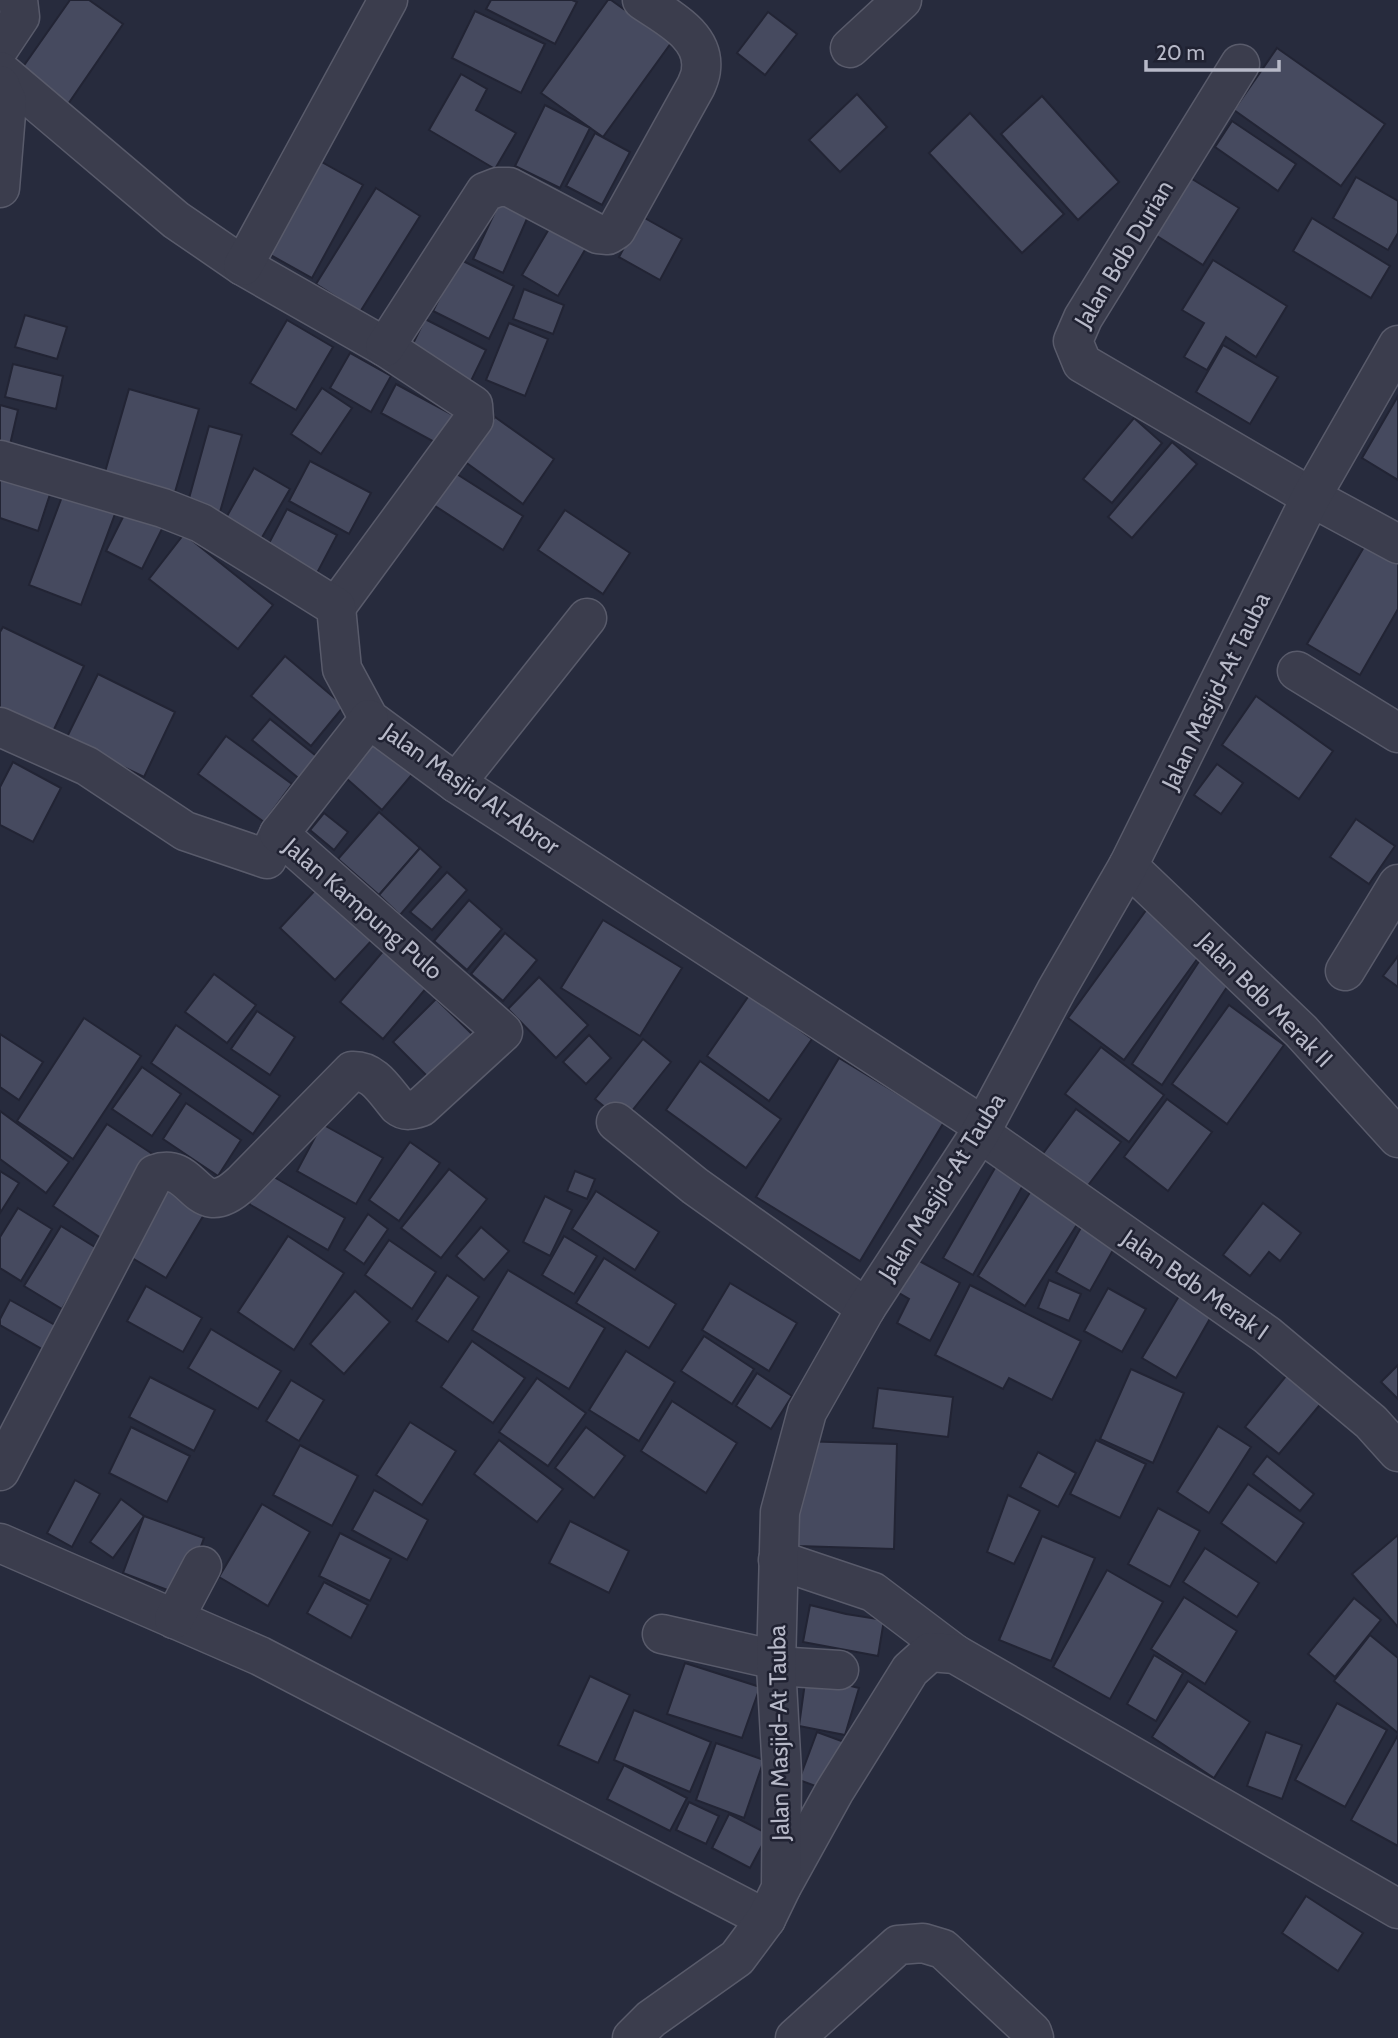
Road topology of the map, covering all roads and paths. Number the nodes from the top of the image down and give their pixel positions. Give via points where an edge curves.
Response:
1 (18, 0) edge
2 (388, 0) edge
3 (642, 0) edge
4 (902, 0) edge
5 (0, 47) edge
6 (850, 48) dead end
7 (1240, 64) dead end
8 (0, 71) edge
9 (0, 85) edge
10 (0, 188) edge
11 (243, 267) junction
12 (1398, 345) edge
13 (385, 347) junction
14 (0, 460) edge
15 (1311, 497) junction
16 (1398, 544) edge
17 (336, 607) junction
18 (587, 618) dead end
19 (1297, 671) dead end
20 (369, 719) junction
21 (0, 727) edge
22 (1398, 733) edge
23 (456, 783) junction
24 (279, 834) junction
25 (1128, 866) junction
26 (1398, 884) edge
27 (1345, 971) dead end
28 (616, 1122) dead end
29 (982, 1130) junction
30 (1398, 1138) edge
31 (866, 1308) junction
32 (1398, 1451) edge
33 (0, 1471) edge
34 (0, 1543) edge
35 (778, 1560) junction
36 (202, 1566) dead end
37 (174, 1619) junction
38 (662, 1634) dead end
39 (954, 1654) junction
40 (776, 1663) junction
41 (839, 1670) dead end
42 (774, 1904) junction
43 (1398, 1909) edge
44 (632, 2038) edge
45 (795, 2038) edge
46 (1034, 2038) edge

1 - 5 street via 20,17
2 - 11 street
3 - 13 street via 690,35 700,52 701,70 616,230 598,234 509,187 485,192
4 - 6 street
7 - 15 street, Jalan Bdb Durian via 1073,341 1082,363
8 - 11 street via 176,220
9 - 10 street via 6,101
11 - 13 street
12 - 15 street, Jalan Masjid-At Tauba
13 - 17 street via 472,405 474,419
14 - 17 street via 201,523
15 - 16 street
15 - 25 street, Jalan Masjid-At Tauba
17 - 20 street, Jalan Masjid Al-Abror via 342,669
18 - 23 street
19 - 22 street
20 - 23 street, Jalan Masjid Al-Abror
20 - 24 street
21 - 24 street, Jalan Kampung Pulo via 87,766 185,831 267,859
23 - 29 street, Jalan Masjid Al-Abror
24 - 33 street, Jalan Kampung Pulo via 503,1032 421,1107 411,1110 402,1110 372,1076 352,1071 242,1183 220,1198 202,1194 169,1170 155,1174
25 - 29 street, Jalan Masjid-At Tauba
25 - 30 street, Jalan Bdb Merak II via 1301,1031
26 - 27 street
28 - 31 street via 695,1186
29 - 31 street, Jalan Masjid-At Tauba
29 - 32 street, Jalan Bdb Merak I via 1267,1335 1371,1422
31 - 35 street, Jalan Masjid-At Tauba via 807,1412 780,1512
34 - 37 street
35 - 39 street via 873,1592
35 - 40 street, Jalan Masjid-At Tauba
36 - 37 street
37 - 42 street
38 - 40 street
39 - 42 street via 930,1652 910,1670 834,1792
39 - 43 street
40 - 41 street
40 - 42 street, Jalan Masjid-At Tauba via 782,1772
42 - 44 street via 737,1958 651,2019
45 - 46 street via 898,1945 923,1943 943,1949

